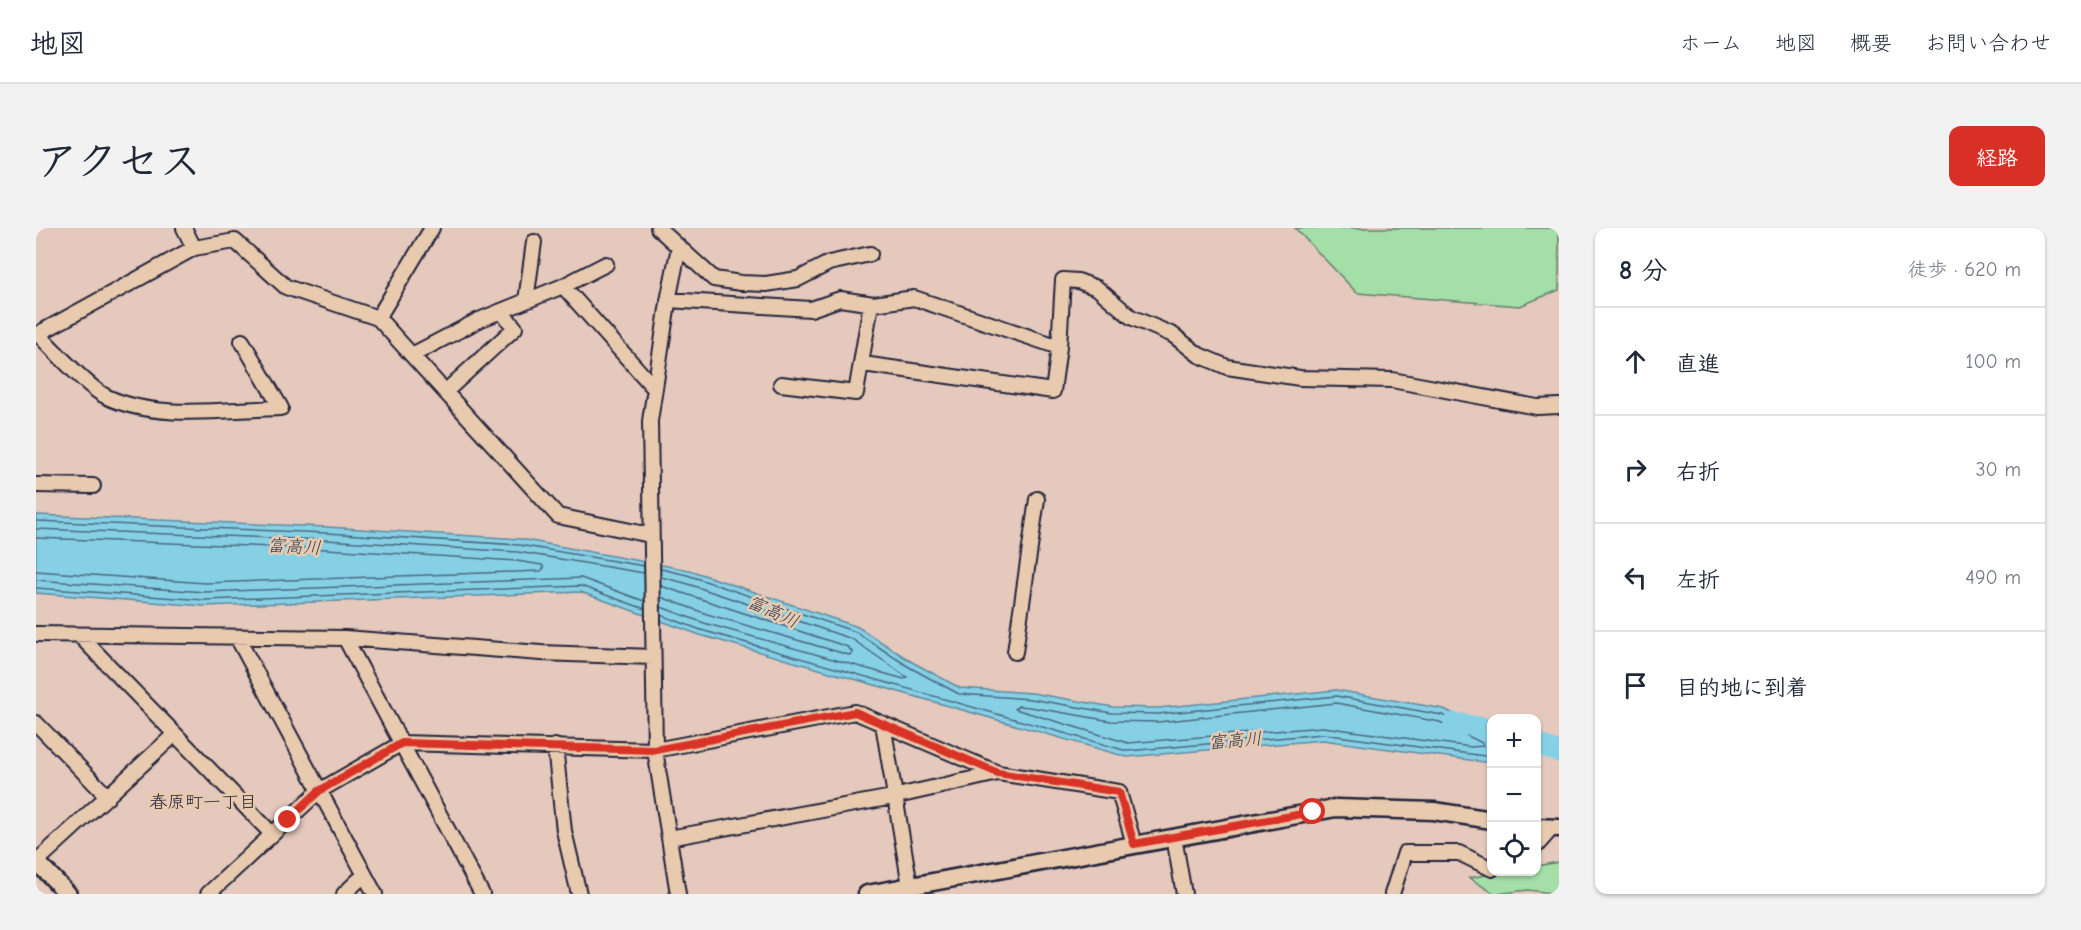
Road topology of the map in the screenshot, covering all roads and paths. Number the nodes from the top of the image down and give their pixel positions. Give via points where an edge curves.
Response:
1 (184, 228) edge
2 (432, 228) edge
3 (658, 228) edge
4 (534, 242) dead end
5 (679, 247) junction
6 (194, 248) junction
7 (870, 254) dead end
8 (606, 264) dead end
9 (563, 286) junction
10 (668, 300) junction
11 (526, 301) junction
12 (871, 303) junction
13 (501, 311) junction
14 (378, 318) junction
15 (37, 335) edge
16 (242, 341) dead end
17 (1059, 346) junction
18 (412, 356) junction
19 (863, 364) junction
20 (781, 384) dead end
21 (655, 389) junction
22 (445, 392) junction
23 (1559, 406) edge
24 (36, 485) edge
25 (93, 486) dead end
26 (1037, 499) dead end
27 (652, 541) junction
28 (36, 634) edge
29 (80, 636) junction
30 (237, 637) junction
31 (345, 638) junction
32 (653, 651) junction
33 (1015, 652) dead end
34 (36, 723) edge
35 (883, 724) junction
36 (174, 735) junction
37 (402, 743) junction
38 (555, 746) junction
39 (655, 750) junction
40 (998, 773) junction
41 (319, 791) junction
42 (108, 797) junction
43 (893, 797) junction
44 (1487, 819) edge
45 (272, 834) junction
46 (1174, 837) junction
47 (669, 838) junction
48 (1134, 844) junction
49 (36, 862) edge
50 (1487, 867) edge
51 (364, 875) junction
52 (910, 886) junction
53 (68, 894) edge
54 (208, 894) edge
55 (344, 894) edge
56 (375, 894) edge
57 (482, 894) edge
58 (579, 894) edge
59 (678, 894) edge
60 (867, 894) edge
61 (1184, 894) edge
62 (1392, 894) edge

1 - 6 street
2 - 14 street
3 - 5 street
4 - 11 street
5 - 7 street via 714,279 766,284 798,279 829,263
5 - 10 street
6 - 14 street via 235,241 286,287
6 - 15 street
8 - 9 street
9 - 11 street
9 - 21 street
10 - 12 street via 811,309 840,299
10 - 21 street
11 - 13 street
12 - 17 street via 914,298
12 - 19 street
13 - 18 street
13 - 22 street via 516,328
14 - 18 street
15 - 16 street via 105,396 143,408 281,408
17 - 19 street via 1053,392
17 - 23 street via 1063,280 1078,281 1096,288 1131,317 1173,335 1199,355 1227,367 1300,378 1392,380 1537,406
18 - 22 street
19 - 20 street via 856,393
21 - 27 street via 650,421
22 - 27 street via 558,516
24 - 25 street
26 - 33 street
27 - 32 street
28 - 29 street
29 - 30 street
29 - 36 street
30 - 31 street
30 - 41 street
31 - 32 street via 541,653
31 - 37 street
32 - 39 street
34 - 42 street
35 - 39 street via 855,712 843,713
35 - 40 street
35 - 43 street
36 - 42 street
36 - 45 street
37 - 38 street
37 - 41 street
37 - 57 street
38 - 39 street
38 - 58 street via 564,831
39 - 47 street
40 - 43 street
40 - 48 street via 1119,792
41 - 45 street
41 - 51 street
42 - 49 street
43 - 47 street
43 - 52 street
44 - 46 street via 1434,811 1336,808
45 - 54 street
46 - 48 street
46 - 61 street
47 - 59 street
48 - 52 street
49 - 53 street
50 - 62 street via 1459,853 1405,853
51 - 55 street
51 - 56 street
52 - 60 street

